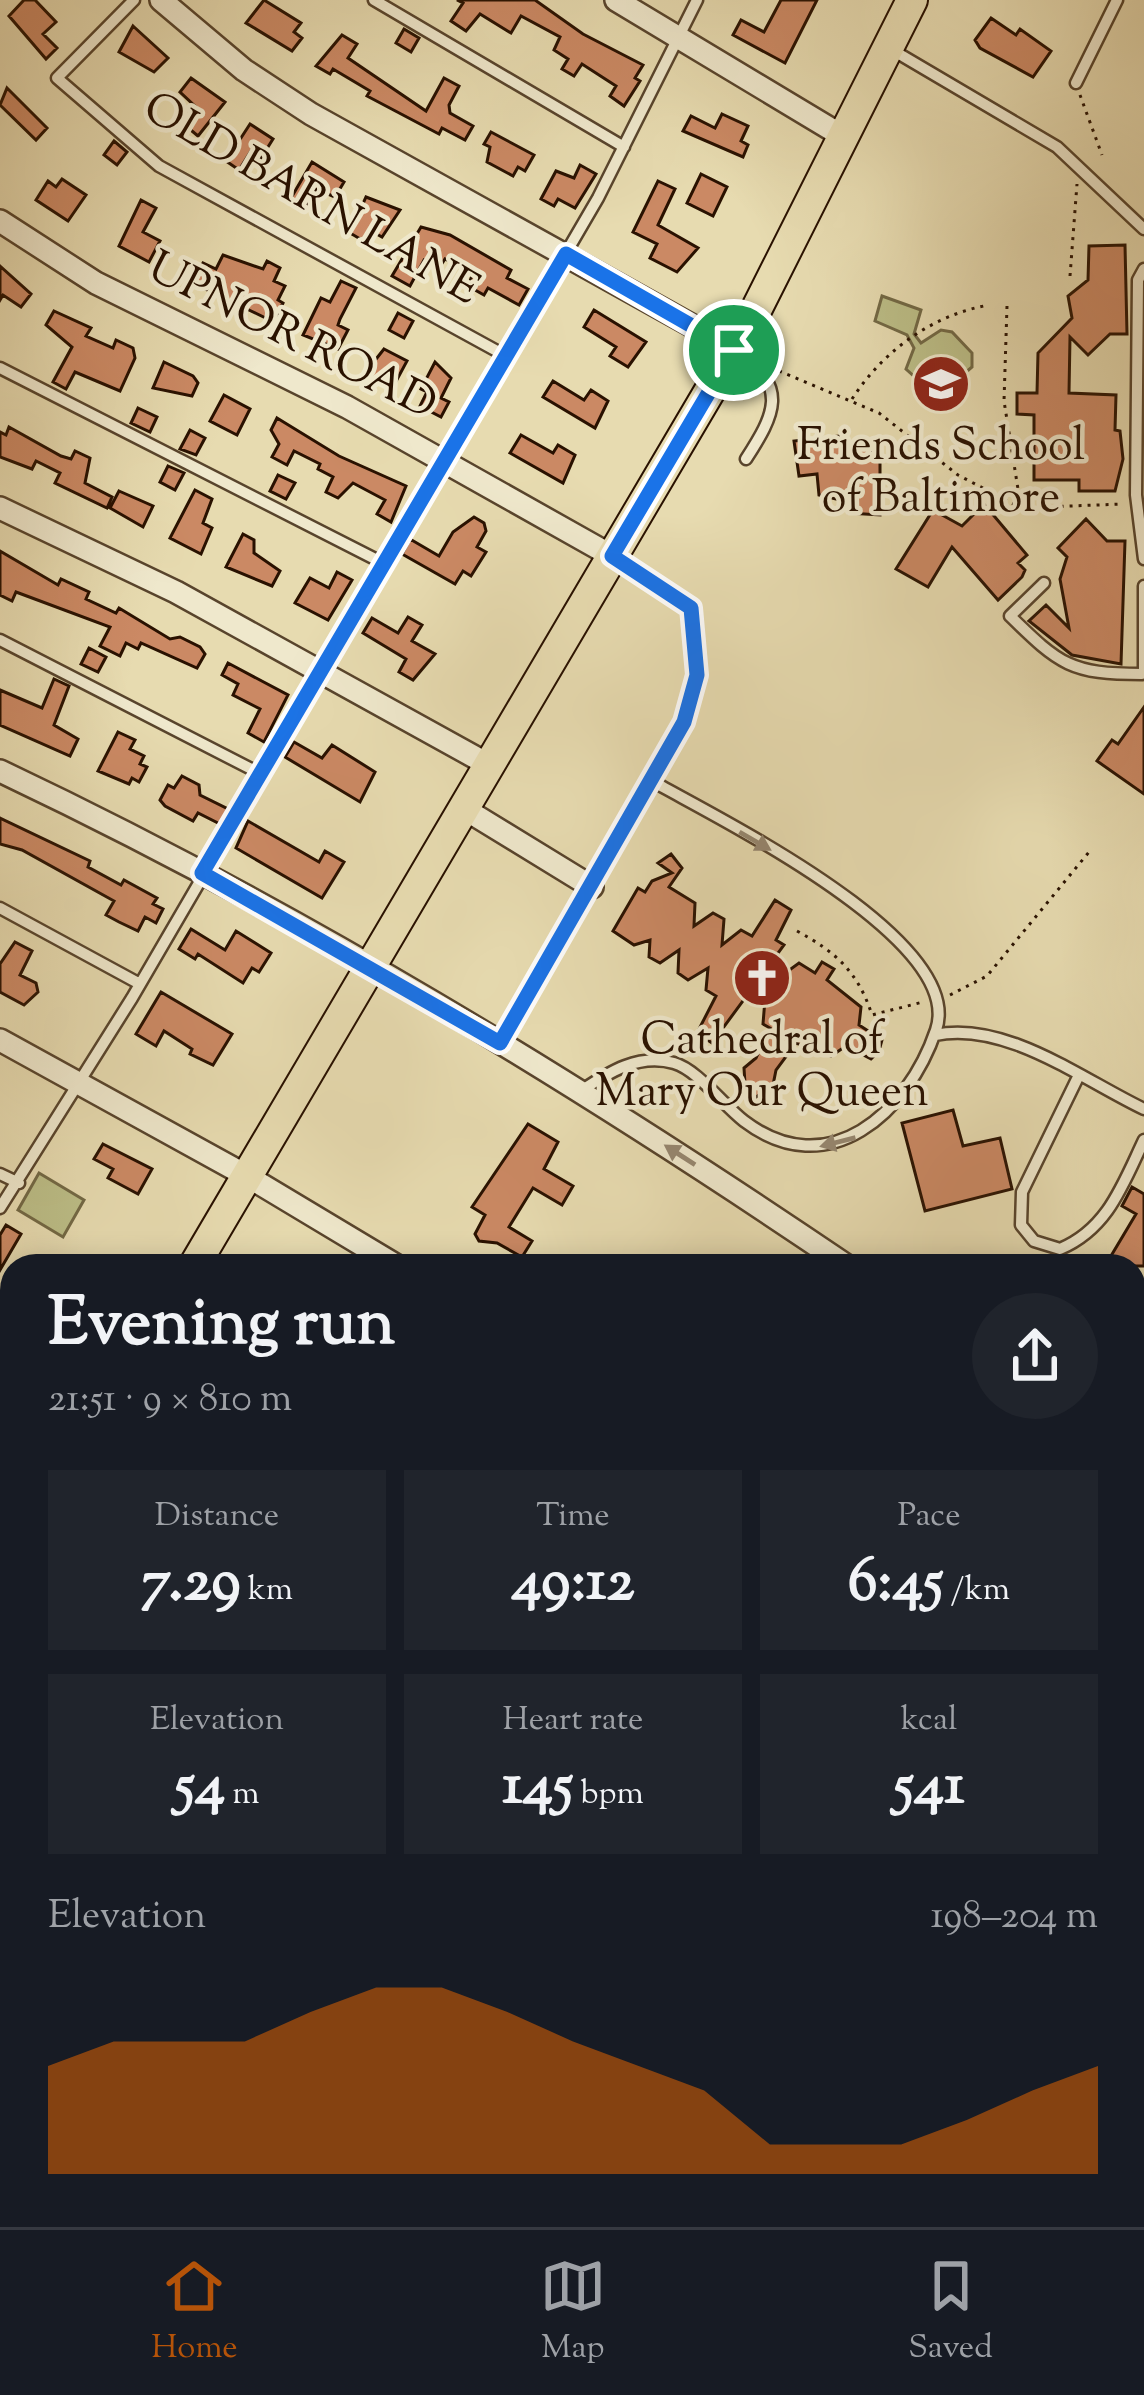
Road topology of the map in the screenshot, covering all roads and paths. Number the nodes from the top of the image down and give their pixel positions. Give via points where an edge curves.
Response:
1 (134, 0) edge
2 (161, 0) edge
3 (374, 0) edge
4 (616, 0) edge
5 (697, 0) edge
6 (912, 0) edge
7 (1117, 0) edge
8 (679, 38) junction
9 (889, 48) junction
10 (1076, 83) joint
11 (844, 137) junction
12 (624, 147) junction
13 (1102, 155) dead end
14 (1077, 183) dead end
15 (0, 221) edge
16 (1144, 229) edge
17 (566, 254) junction
18 (1144, 269) edge
19 (1070, 276) dead end
20 (988, 305) dead end
21 (1007, 306) dead end
22 (734, 350) junction
23 (506, 356) junction
24 (0, 368) edge
25 (764, 370) junction
26 (851, 400) junction
27 (746, 459) dead end
28 (446, 460) junction
29 (1137, 504) junction
30 (0, 508) edge
31 (1021, 508) junction
32 (1141, 524) edge
33 (612, 556) junction
34 (1144, 559) edge
35 (383, 563) junction
36 (1044, 583) dead end
37 (1144, 586) edge
38 (0, 640) edge
39 (322, 670) junction
40 (1143, 673) edge
41 (489, 764) junction
42 (0, 771) edge
43 (260, 774) junction
44 (654, 782) junction
45 (463, 808) junction
46 (1089, 852) dead end
47 (202, 873) junction
48 (592, 887) junction
49 (0, 908) edge
50 (797, 931) dead end
51 (370, 967) junction
52 (140, 984) junction
53 (935, 999) junction
54 (935, 1035) junction
55 (0, 1040) edge
56 (500, 1043) junction
57 (1079, 1075) junction
58 (79, 1081) junction
59 (580, 1091) junction
60 (1144, 1109) edge
61 (1144, 1140) edge
62 (0, 1174) edge
63 (247, 1176) junction
64 (19, 1184) junction
65 (0, 1208) edge
66 (201, 1254) edge
67 (377, 1254) edge
68 (830, 1254) edge

1 - 23 lane, OLD BARN LANE via 57,78 159,166
2 - 17 street via 311,114
3 - 12 lane
4 - 8 street
5 - 8 lane
6 - 9 main road
7 - 10 lane
8 - 11 street
8 - 12 lane
9 - 11 main road
9 - 16 lane via 1057,147
10 - 13 path
11 - 22 main road
12 - 17 lane
14 - 19 path
15 - 28 street, UPNOR ROAD via 96,284
17 - 22 street
17 - 23 lane
18 - 29 lane
20 - 26 path via 958,310 904,343
21 - 31 path via 1004,401
22 - 25 lane
22 - 33 main road
23 - 28 lane
24 - 35 lane
25 - 26 path
25 - 27 lane via 772,415
26 - 31 path via 977,488
28 - 33 street, UPNOR ROAD
28 - 35 lane
29 - 31 path
29 - 32 lane
30 - 39 street
32 - 34 lane
33 - 41 main road
33 - 44 lane via 691,608 693,697
35 - 39 lane
36 - 40 lane via 1010,616 1048,653 1090,674
37 - 40 lane
38 - 43 lane
39 - 41 street
39 - 43 lane
41 - 45 main road
42 - 47 street
43 - 47 lane
44 - 48 lane
44 -> 53 lane via 869,910
45 - 48 street
45 - 51 main road
46 - 53 path via 987,976
47 - 51 street
47 - 52 lane
48 - 56 lane
49 - 52 lane
50 - 53 path via 861,980 872,1015
51 - 56 street
51 - 63 main road
52 - 58 lane
53 - 54 lane
54 - 57 lane via 990,1035
54 -> 59 lane via 887,1112 863,1135 831,1145 795,1146 765,1135 678,1063 647,1060
55 - 58 street
56 - 59 street
57 - 60 lane
57 - 61 lane via 1022,1192 1021,1225 1034,1241 1060,1249 1093,1231
58 - 63 street
58 - 64 lane
68 -> 59 street
62 - 64 lane
63 - 66 main road
63 - 67 street
64 - 65 lane

